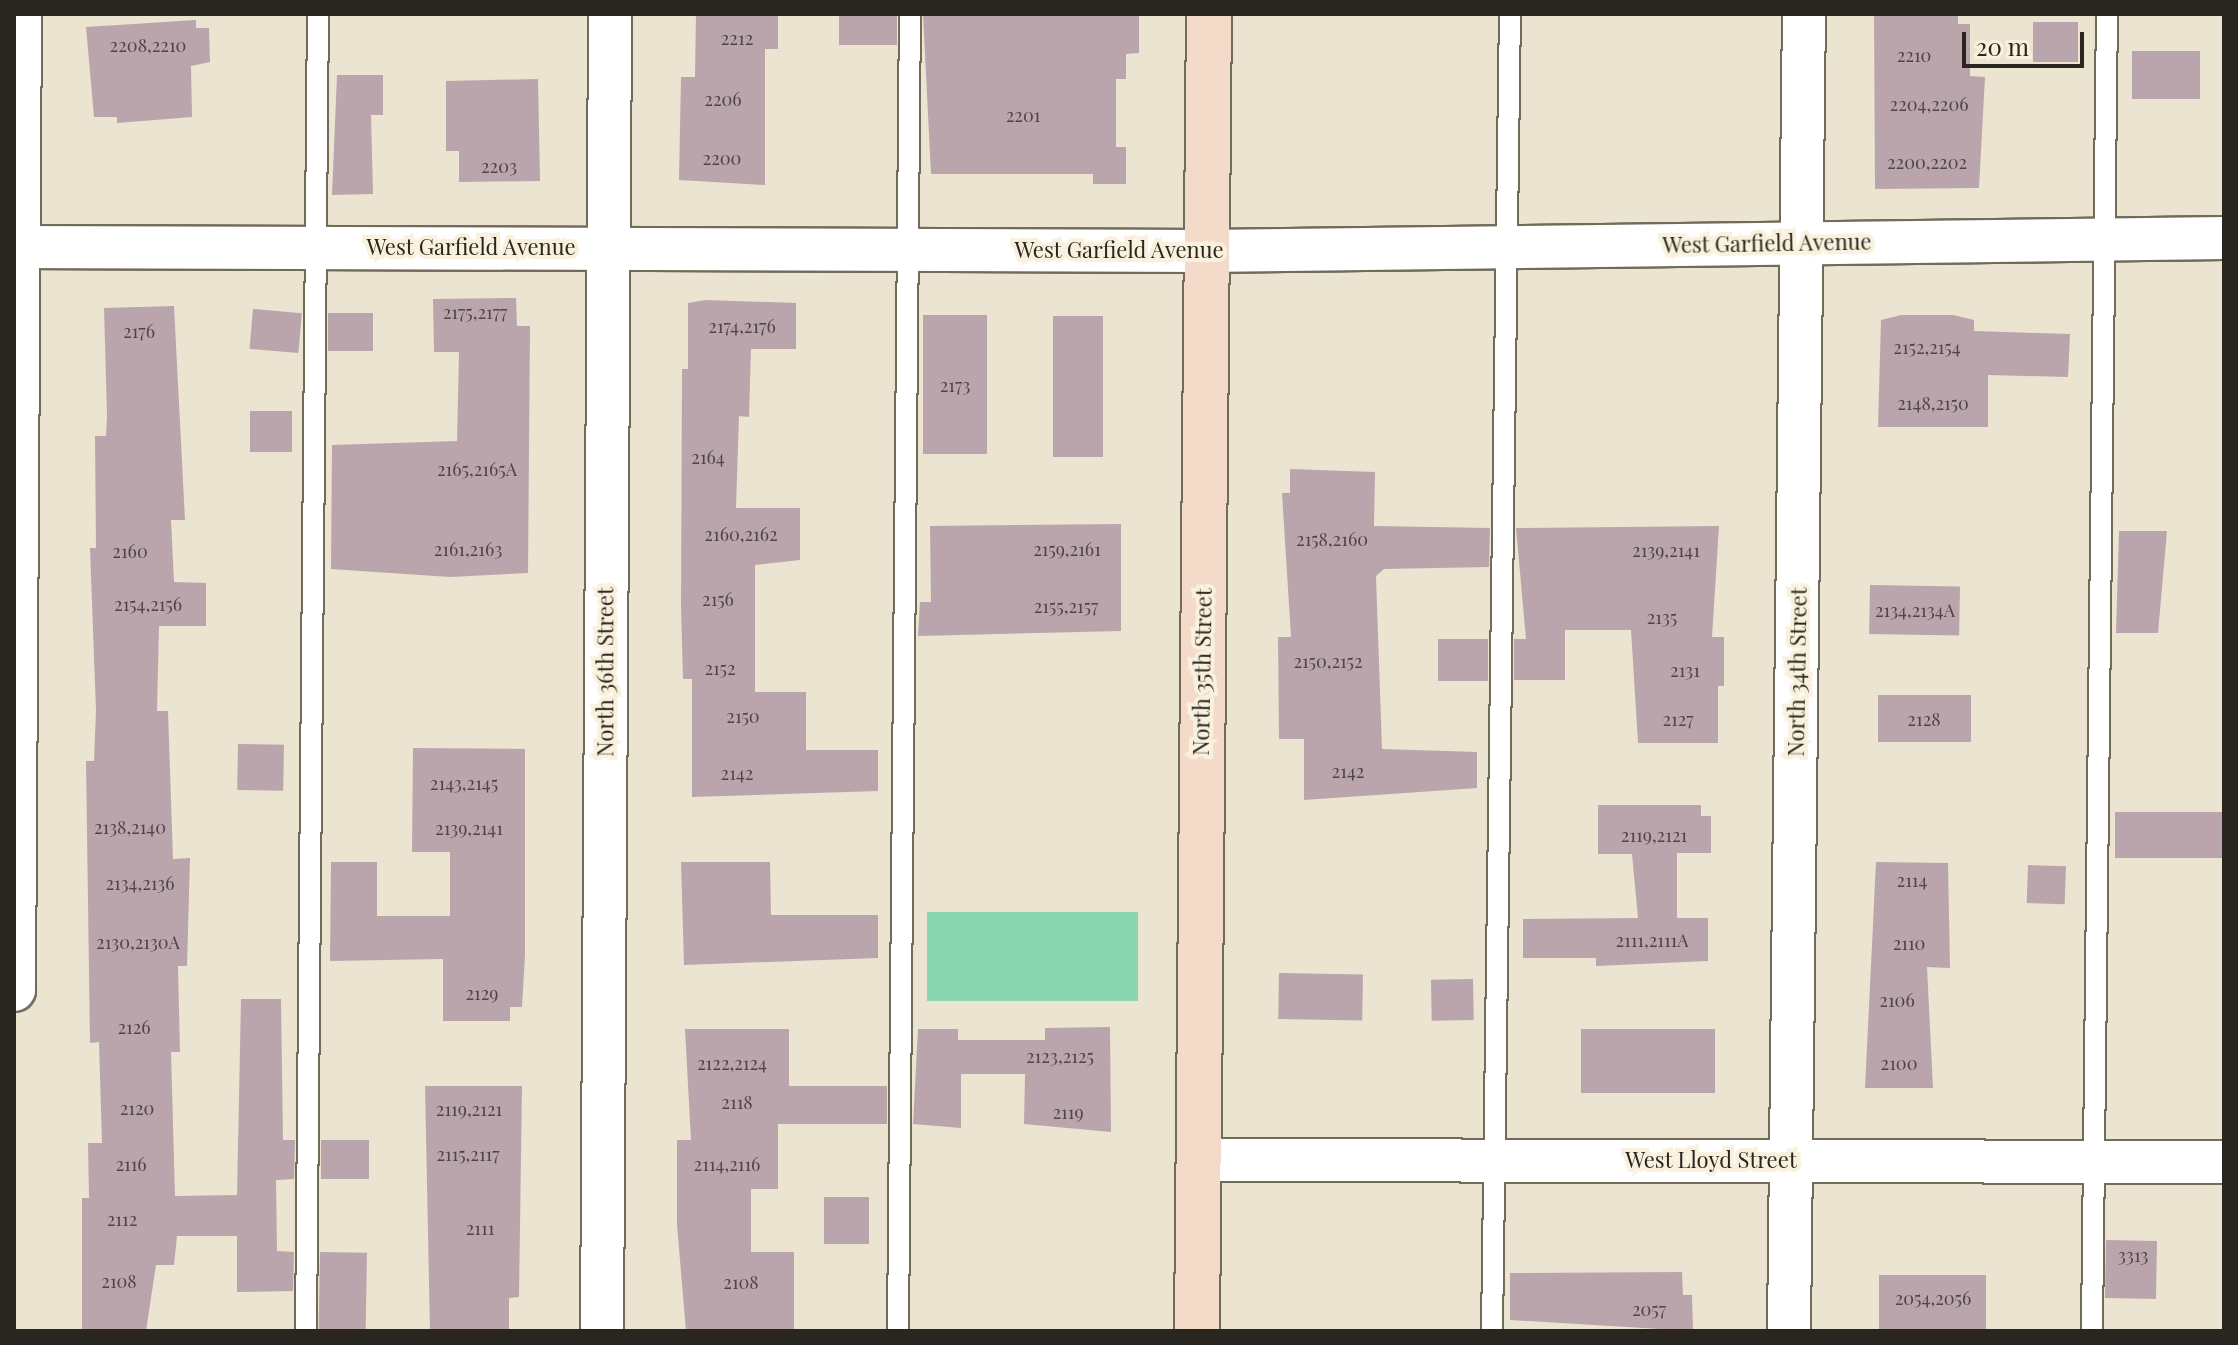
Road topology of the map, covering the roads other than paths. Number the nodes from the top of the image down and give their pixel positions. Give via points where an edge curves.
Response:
1 (20, 14) edge
2 (318, 14) edge
3 (610, 14) edge
4 (910, 14) edge
5 (1209, 14) edge
6 (1510, 14) edge
7 (1804, 14) edge
8 (2107, 14) edge
9 (2224, 238) edge
10 (2104, 239) junction
11 (1803, 242) junction
12 (17, 246) edge
13 (317, 246) junction
14 (1507, 246) junction
15 (608, 247) junction
16 (907, 249) junction
17 (1206, 251) junction
18 (14, 990) edge
19 (1198, 1160) junction
20 (1492, 1160) junction
21 (1791, 1160) junction
22 (2093, 1160) junction
23 (2224, 1162) edge
24 (306, 1331) edge
25 (602, 1331) edge
26 (898, 1331) edge
27 (1197, 1331) edge
28 (1492, 1331) edge
29 (1789, 1331) edge
30 (2092, 1331) edge

1 - 12 street
2 - 13 lane
3 - 15 street, North 36th Street
4 - 16 lane
5 - 17 main road, North 35th Street
6 - 14 lane
7 - 11 street, North 34th Street
8 - 10 lane
9 - 10 street, West Garfield Avenue
10 - 11 street, West Garfield Avenue
10 - 22 lane
11 - 14 street, West Garfield Avenue
11 - 21 street, North 34th Street
12 - 13 street, West Garfield Avenue
12 - 18 street
13 - 15 street, West Garfield Avenue
13 - 24 lane
14 - 17 street, West Garfield Avenue
14 - 20 lane
15 - 16 street, West Garfield Avenue
15 - 25 street, North 36th Street
16 - 17 street, West Garfield Avenue
16 - 26 lane
17 - 19 main road, North 35th Street
19 - 20 street, West Lloyd Street
19 - 27 main road, North 35th Street
20 - 21 street, West Lloyd Street
20 - 28 lane
21 - 22 street, West Lloyd Street
21 - 29 street, North 34th Street
22 - 23 street, West Lloyd Street
22 - 30 lane

